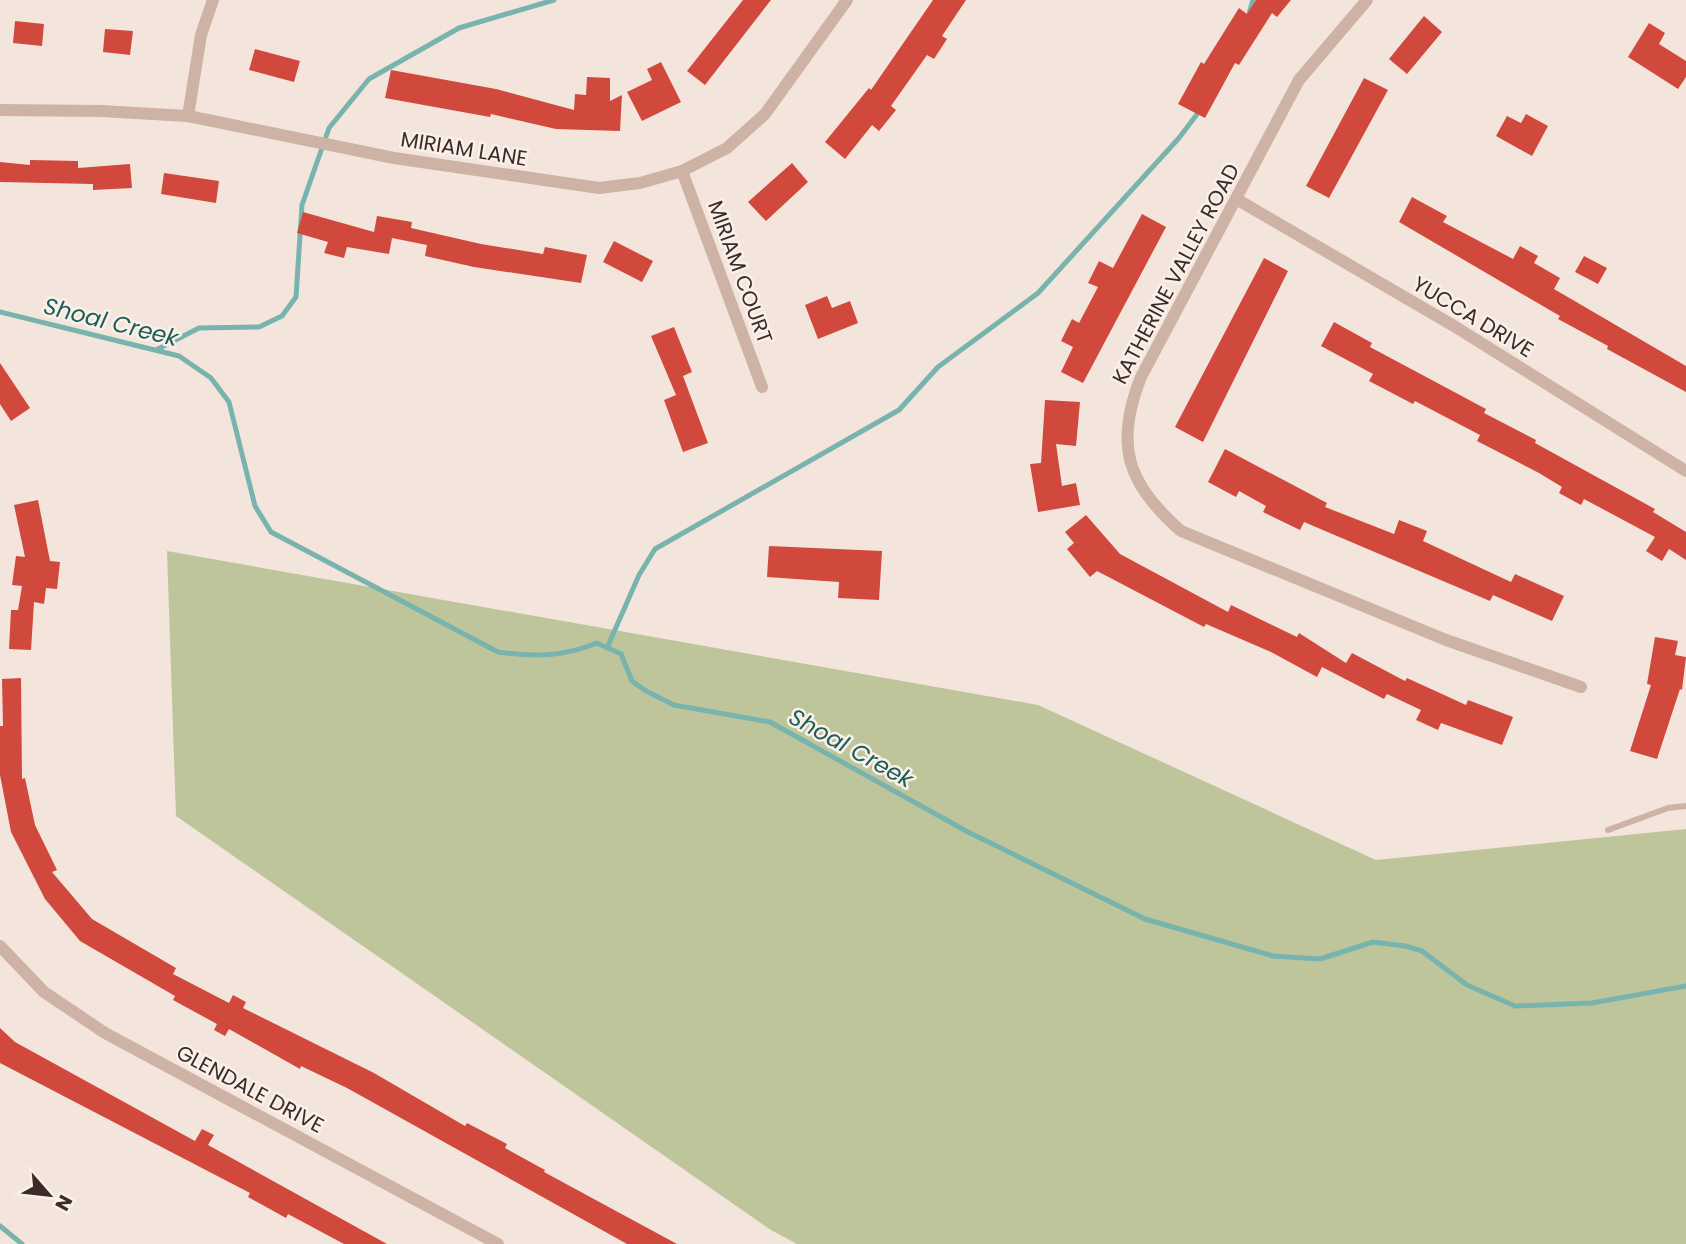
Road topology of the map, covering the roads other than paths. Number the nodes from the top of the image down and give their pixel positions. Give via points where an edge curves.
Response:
1 (214, 0) edge
2 (847, 0) edge
3 (1367, 0) edge
4 (0, 110) edge
5 (188, 116) junction
6 (682, 171) junction
7 (1238, 200) junction
8 (762, 387) dead end
9 (1686, 471) edge
10 (1581, 687) dead end
11 (1686, 806) edge
12 (1608, 830) dead end
13 (0, 946) edge
14 (498, 1244) edge

1 - 5 street via 201,35
2 - 6 street, MIRIAM LANE via 765,114 727,148
3 - 7 street, KATHERINE VALLEY ROAD via 1299,80
4 - 5 street, MIRIAM LANE
5 - 6 street, MIRIAM LANE via 394,158 598,188
6 - 8 street, MIRIAM COURT
7 - 9 street, YUCCA DRIVE
7 - 10 street, KATHERINE VALLEY ROAD via 1128,408 1130,469 1155,508 1181,531 1272,570 1446,640
11 - 12 lane
13 - 14 street, GLENDALE DRIVE via 44,992 105,1033

